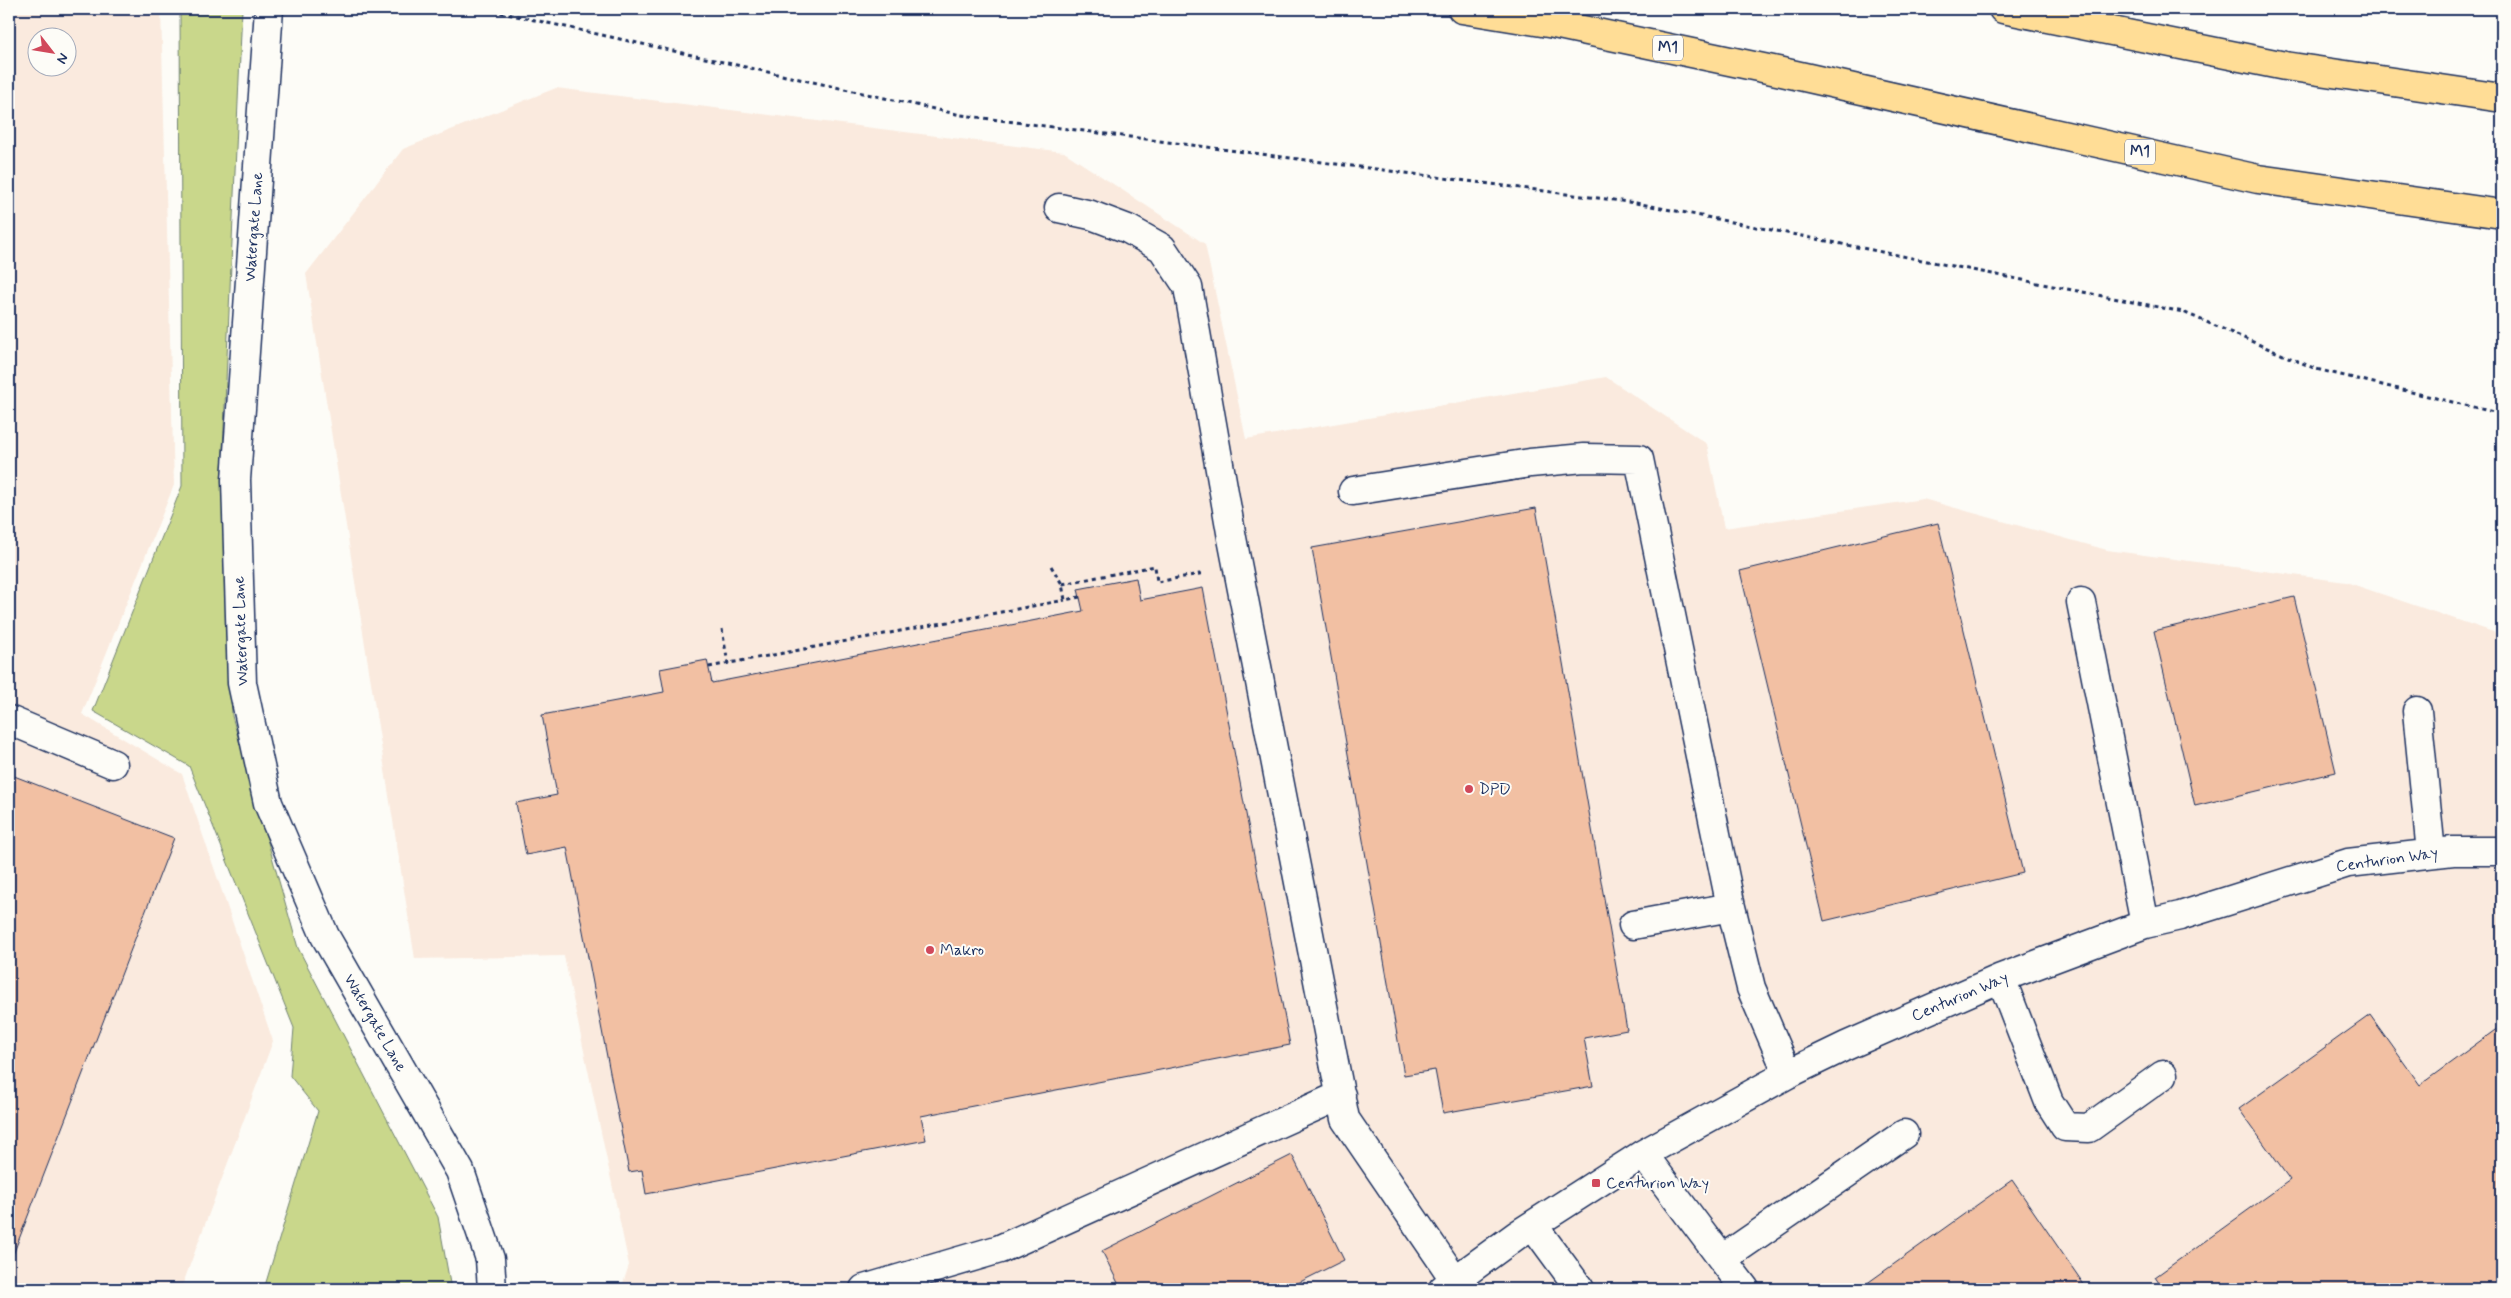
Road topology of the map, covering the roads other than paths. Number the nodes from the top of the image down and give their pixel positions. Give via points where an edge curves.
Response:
1 (269, 9) edge
2 (1462, 9) edge
3 (1497, 9) edge
4 (2003, 9) edge
5 (1554, 24) junction
6 (2502, 98) edge
7 (1059, 208) dead end
8 (2502, 214) edge
9 (1354, 491) dead end
10 (2081, 602) dead end
11 (2417, 711) dead end
12 (9, 720) edge
13 (113, 764) dead end
14 (2502, 851) edge
15 (2431, 853) junction
16 (1731, 907) junction
17 (2145, 924) junction
18 (1633, 925) dead end
19 (2001, 978) junction
20 (1788, 1074) junction
21 (2164, 1074) dead end
22 (1341, 1095) junction
23 (1904, 1134) dead end
24 (1643, 1154) junction
25 (1533, 1225) junction
26 (1722, 1259) junction
27 (1449, 1285) edge
28 (492, 1289) edge
29 (864, 1289) edge
30 (1580, 1289) edge
31 (1745, 1289) edge

1 - 28 street, Watergate Lane via 236,480 242,683 268,803 325,936 460,1171 490,1259
2 - 5 highway
3 - 5 highway, M1
4 - 6 highway via 2286,66
5 - 8 highway, M1 via 2258,179
7 - 22 street via 1091,215 1128,229 1162,248 1188,287 1237,567
9 - 16 street via 1530,463 1584,458 1639,459
10 - 17 street
11 - 15 street
12 - 13 street
14 - 15 street, Centurion Way
15 - 17 street, Centurion Way via 2348,863
16 - 18 street
16 - 20 street via 1751,988
17 - 19 street, Centurion Way
19 - 20 street, Centurion Way
19 - 21 street via 2050,1102 2065,1127 2089,1128
20 - 24 street, Centurion Way
22 - 27 street via 1345,1119
22 - 29 street via 1000,1249
23 - 26 street
24 - 25 street, Centurion Way
24 - 26 street
25 - 27 street, Centurion Way
25 - 30 street
26 - 31 street

